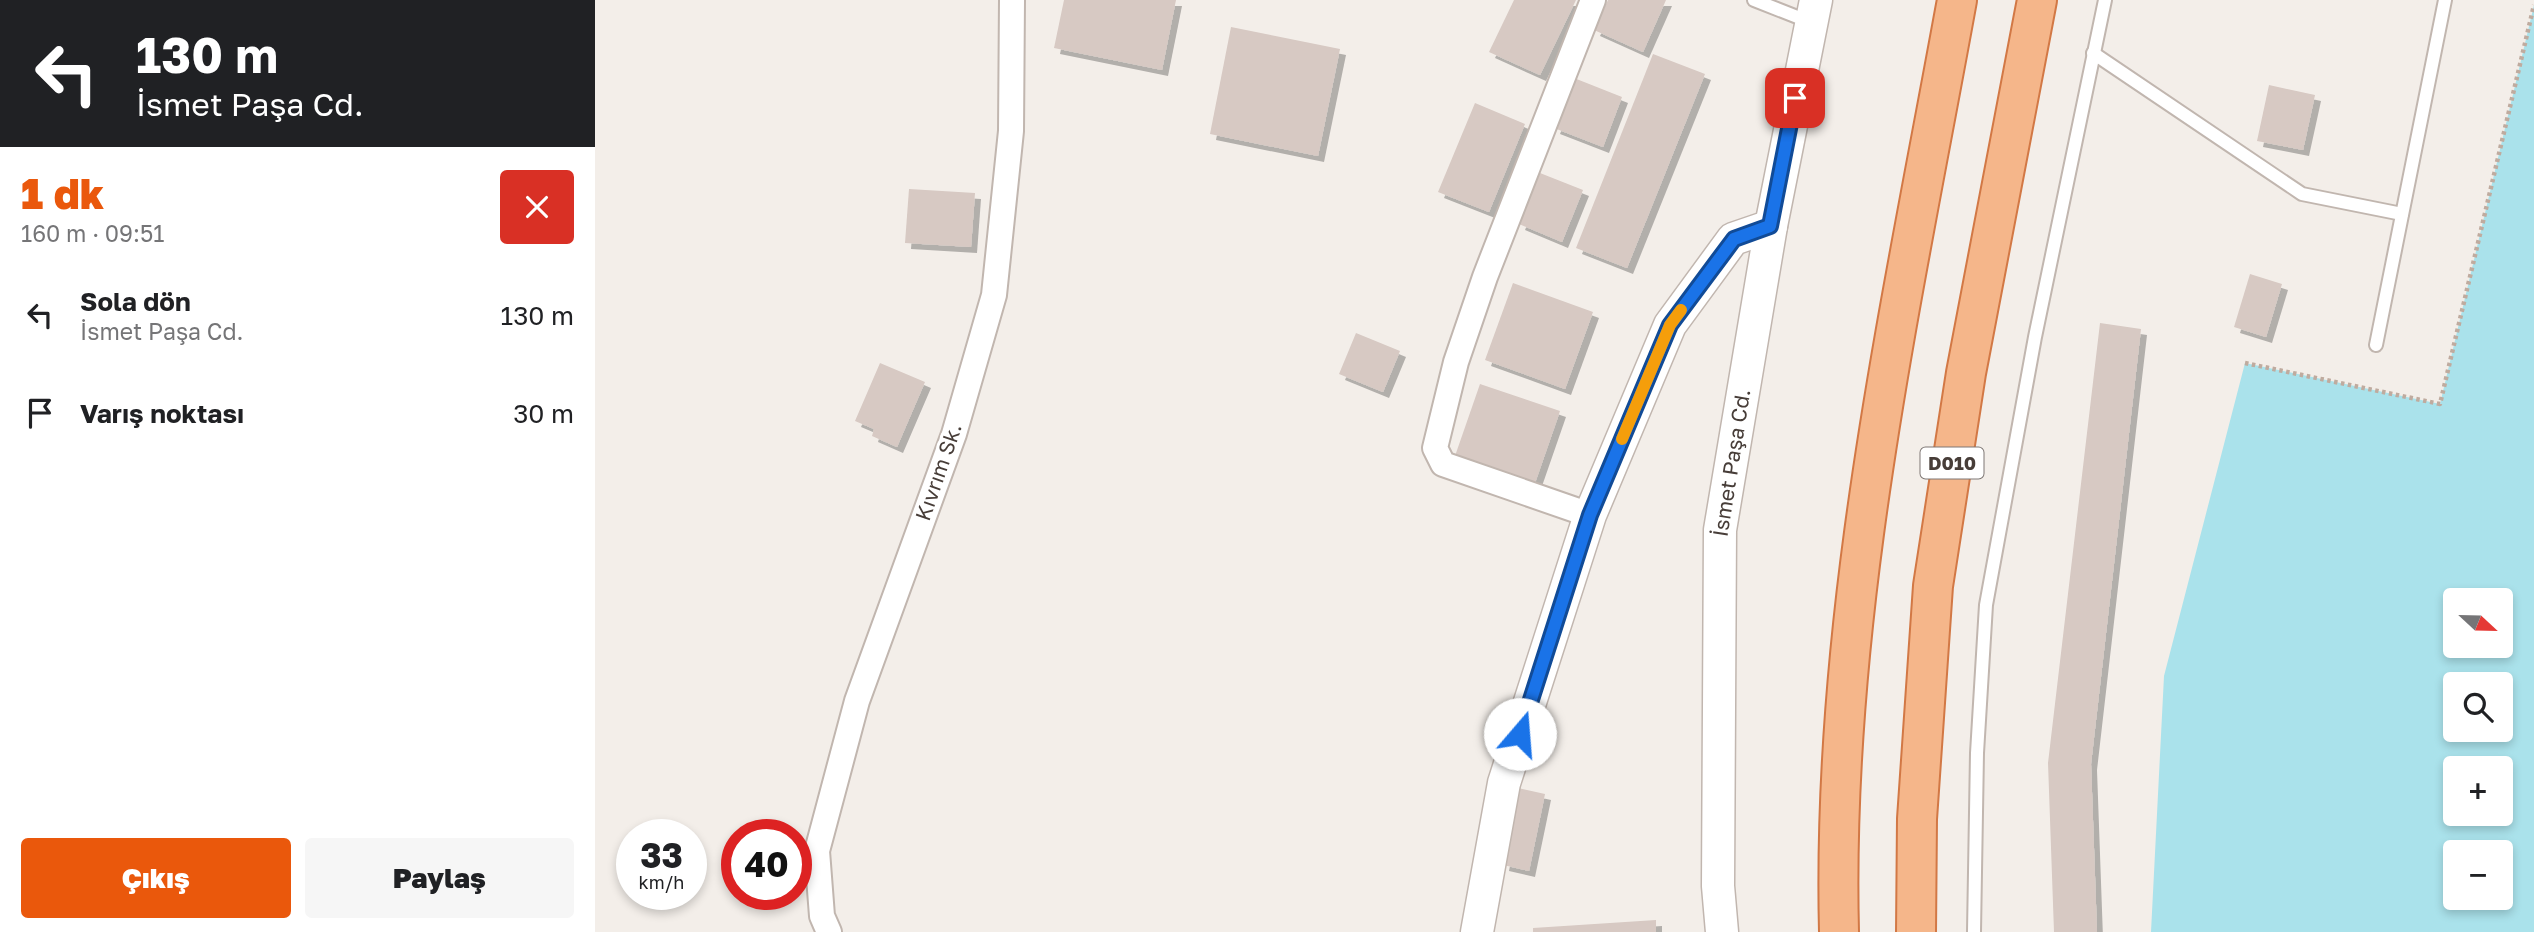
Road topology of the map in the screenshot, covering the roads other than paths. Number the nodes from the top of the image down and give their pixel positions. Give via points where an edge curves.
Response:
1 (1012, 0) edge
2 (1593, 0) edge
3 (1753, 0) edge
4 (1957, 0) edge
5 (2038, 0) edge
6 (2105, 0) edge
7 (2445, 0) edge
8 (1813, 11) edge
9 (2093, 53) junction
10 (2402, 214) junction
11 (1770, 226) junction
12 (2376, 345) dead end
13 (1590, 515) junction
14 (829, 932) edge
15 (1477, 932) edge
16 (1722, 932) edge
17 (1839, 932) edge
18 (1916, 932) edge
19 (1974, 932) edge

1 - 14 street, Kıvrım Sk. via 1011,131 994,295 954,434 857,701 817,851 822,916
2 - 13 street via 1485,277 1456,362 1435,448 1443,464
3 - 8 lane
4 - 17 highway via 1875,446 1847,666
5 - 18 highway, D010 via 1966,373 1933,586 1917,819
6 - 9 lane
7 - 10 lane
8 - 11 street, İsmet Paşa Cd.
9 - 10 lane via 2302,194
9 - 19 lane via 1986,605 1977,753
10 - 12 lane
11 - 13 street via 1734,239 1670,325
11 - 16 street, İsmet Paşa Cd. via 1720,530
13 - 15 street via 1504,783

